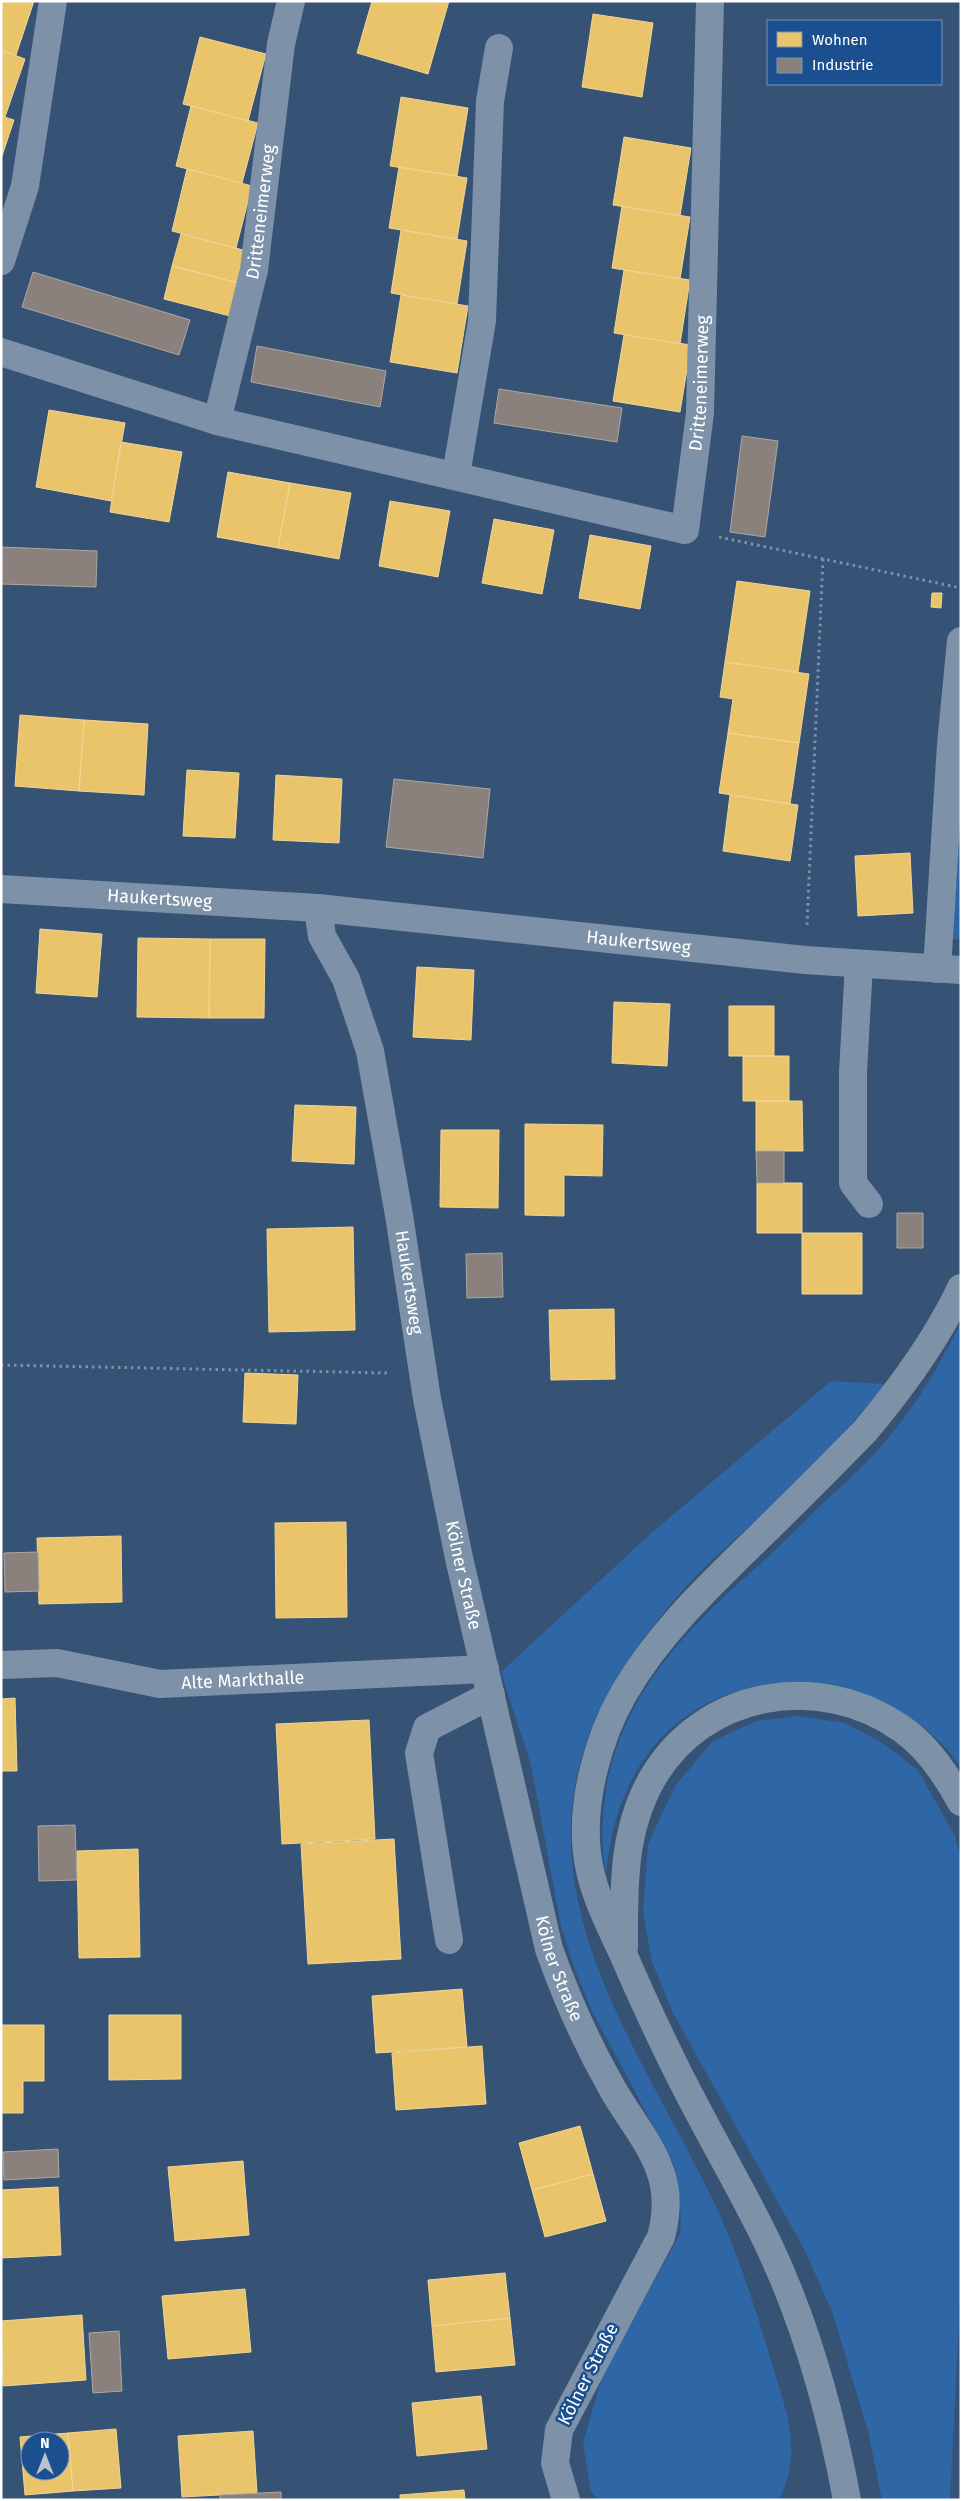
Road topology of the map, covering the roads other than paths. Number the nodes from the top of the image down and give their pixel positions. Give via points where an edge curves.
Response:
1 (53, 1) edge
2 (292, 1) edge
3 (710, 1) edge
4 (499, 48) dead end
5 (1, 261) edge
6 (1, 352) edge
7 (217, 421) junction
8 (456, 475) junction
9 (961, 641) edge
10 (1, 890) edge
11 (318, 908) junction
12 (859, 964) junction
13 (949, 969) edge
14 (869, 1204) dead end
15 (961, 1288) edge
16 (427, 1399) joint
17 (1, 1665) edge
18 (488, 1682) junction
19 (961, 1802) edge
20 (449, 1940) dead end
21 (624, 1956) junction
22 (566, 2500) edge
23 (848, 2500) edge

1 - 5 street via 25,186
2 - 7 street, Dritteneimerweg via 281,44 254,270
3 - 8 street, Dritteneimerweg via 700,413 685,530
4 - 8 street via 490,101 482,321
6 - 7 street
7 - 8 street
9 - 13 street via 951,744
10 - 11 street, Haukertsweg
11 - 12 street, Haukertsweg
11 - 16 street, Haukertsweg via 322,936 346,980 370,1051
12 - 13 street, Haukertsweg
12 - 14 street via 853,1072 853,1183
15 - 21 highway via 934,1340 881,1413 688,1608 646,1660 624,1694 598,1758 586,1821 590,1876
16 - 18 street, Kölner Straße
17 - 18 street, Alte Markthalle via 57,1663 160,1684
18 - 20 street via 427,1728 419,1753
18 - 22 street, Kölner Straße via 549,1950 569,2001 607,2079 656,2160 663,2179 665,2221 661,2237 559,2430 555,2463
19 - 21 highway via 929,1753 903,1730 874,1714 824,1697 792,1696 738,1705 692,1732 671,1751 652,1779 637,1812 625,1866
21 - 23 highway via 660,2036 750,2208 789,2291 819,2382

